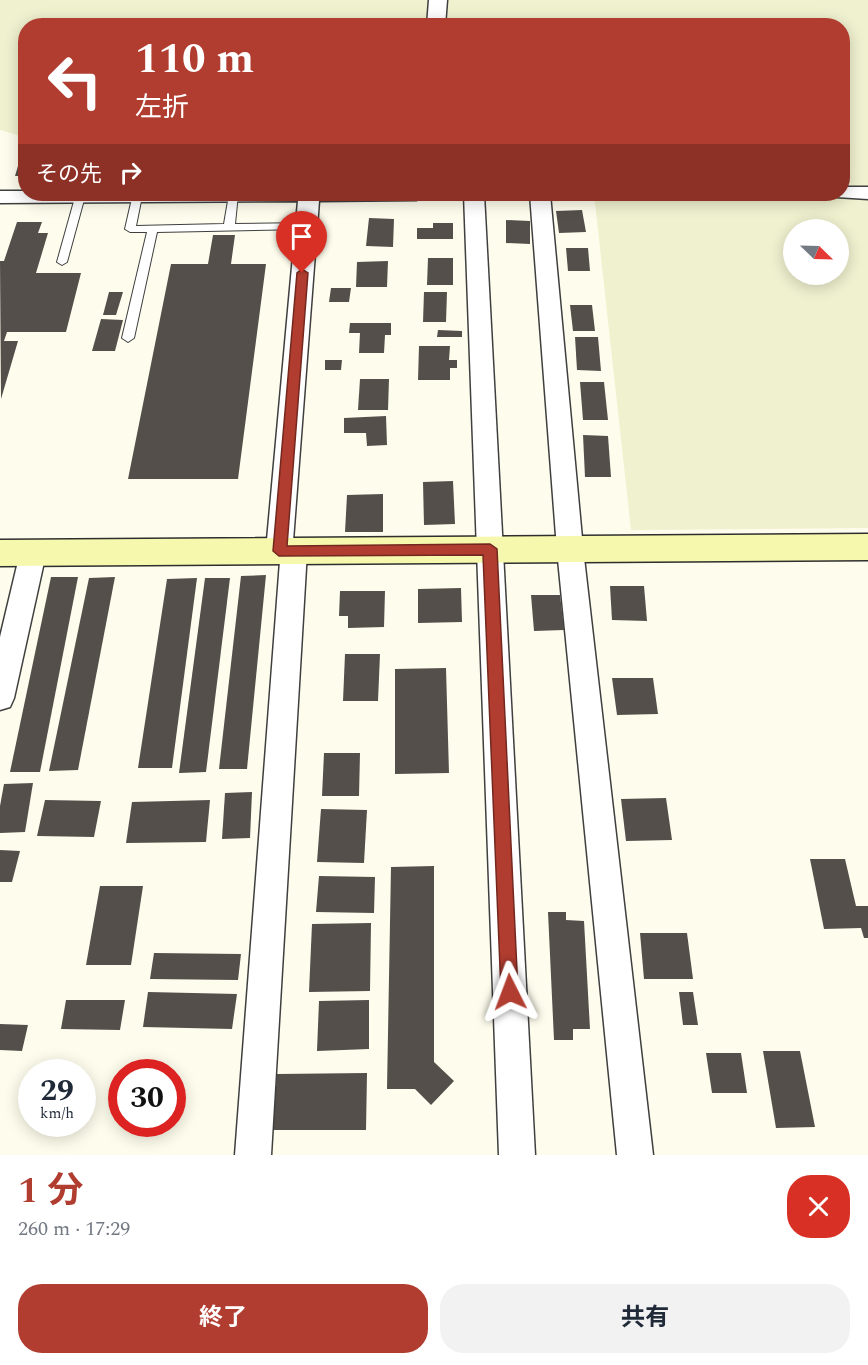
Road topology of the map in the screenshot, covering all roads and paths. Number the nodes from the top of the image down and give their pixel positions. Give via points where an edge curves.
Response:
1 (438, 0) edge
2 (437, 18) edge
3 (850, 193) edge
4 (868, 193) edge
5 (0, 197) edge
6 (18, 197) edge
7 (79, 201) edge
8 (135, 201) edge
9 (233, 201) edge
10 (308, 201) edge
11 (474, 201) edge
12 (541, 201) edge
13 (306, 226) junction
14 (229, 227) junction
15 (153, 228) junction
16 (62, 262) dead end
17 (128, 338) dead end
18 (868, 547) edge
19 (490, 549) junction
20 (570, 549) junction
21 (286, 551) junction
22 (0, 553) edge
23 (33, 553) junction
24 (0, 698) edge
25 (253, 1155) edge
26 (517, 1155) edge
27 (635, 1155) edge

1 - 2 street
3 - 4 street
5 - 6 street
7 - 16 lane
8 - 15 lane via 130,229
9 - 14 lane
10 - 13 street
11 - 19 street
12 - 20 street
13 - 14 lane
13 - 21 street
14 - 15 lane
15 - 17 lane
18 - 20 street
19 - 20 street
19 - 21 street
19 - 26 street
20 - 27 street
21 - 23 street
21 - 25 street
22 - 23 street
23 - 24 street

